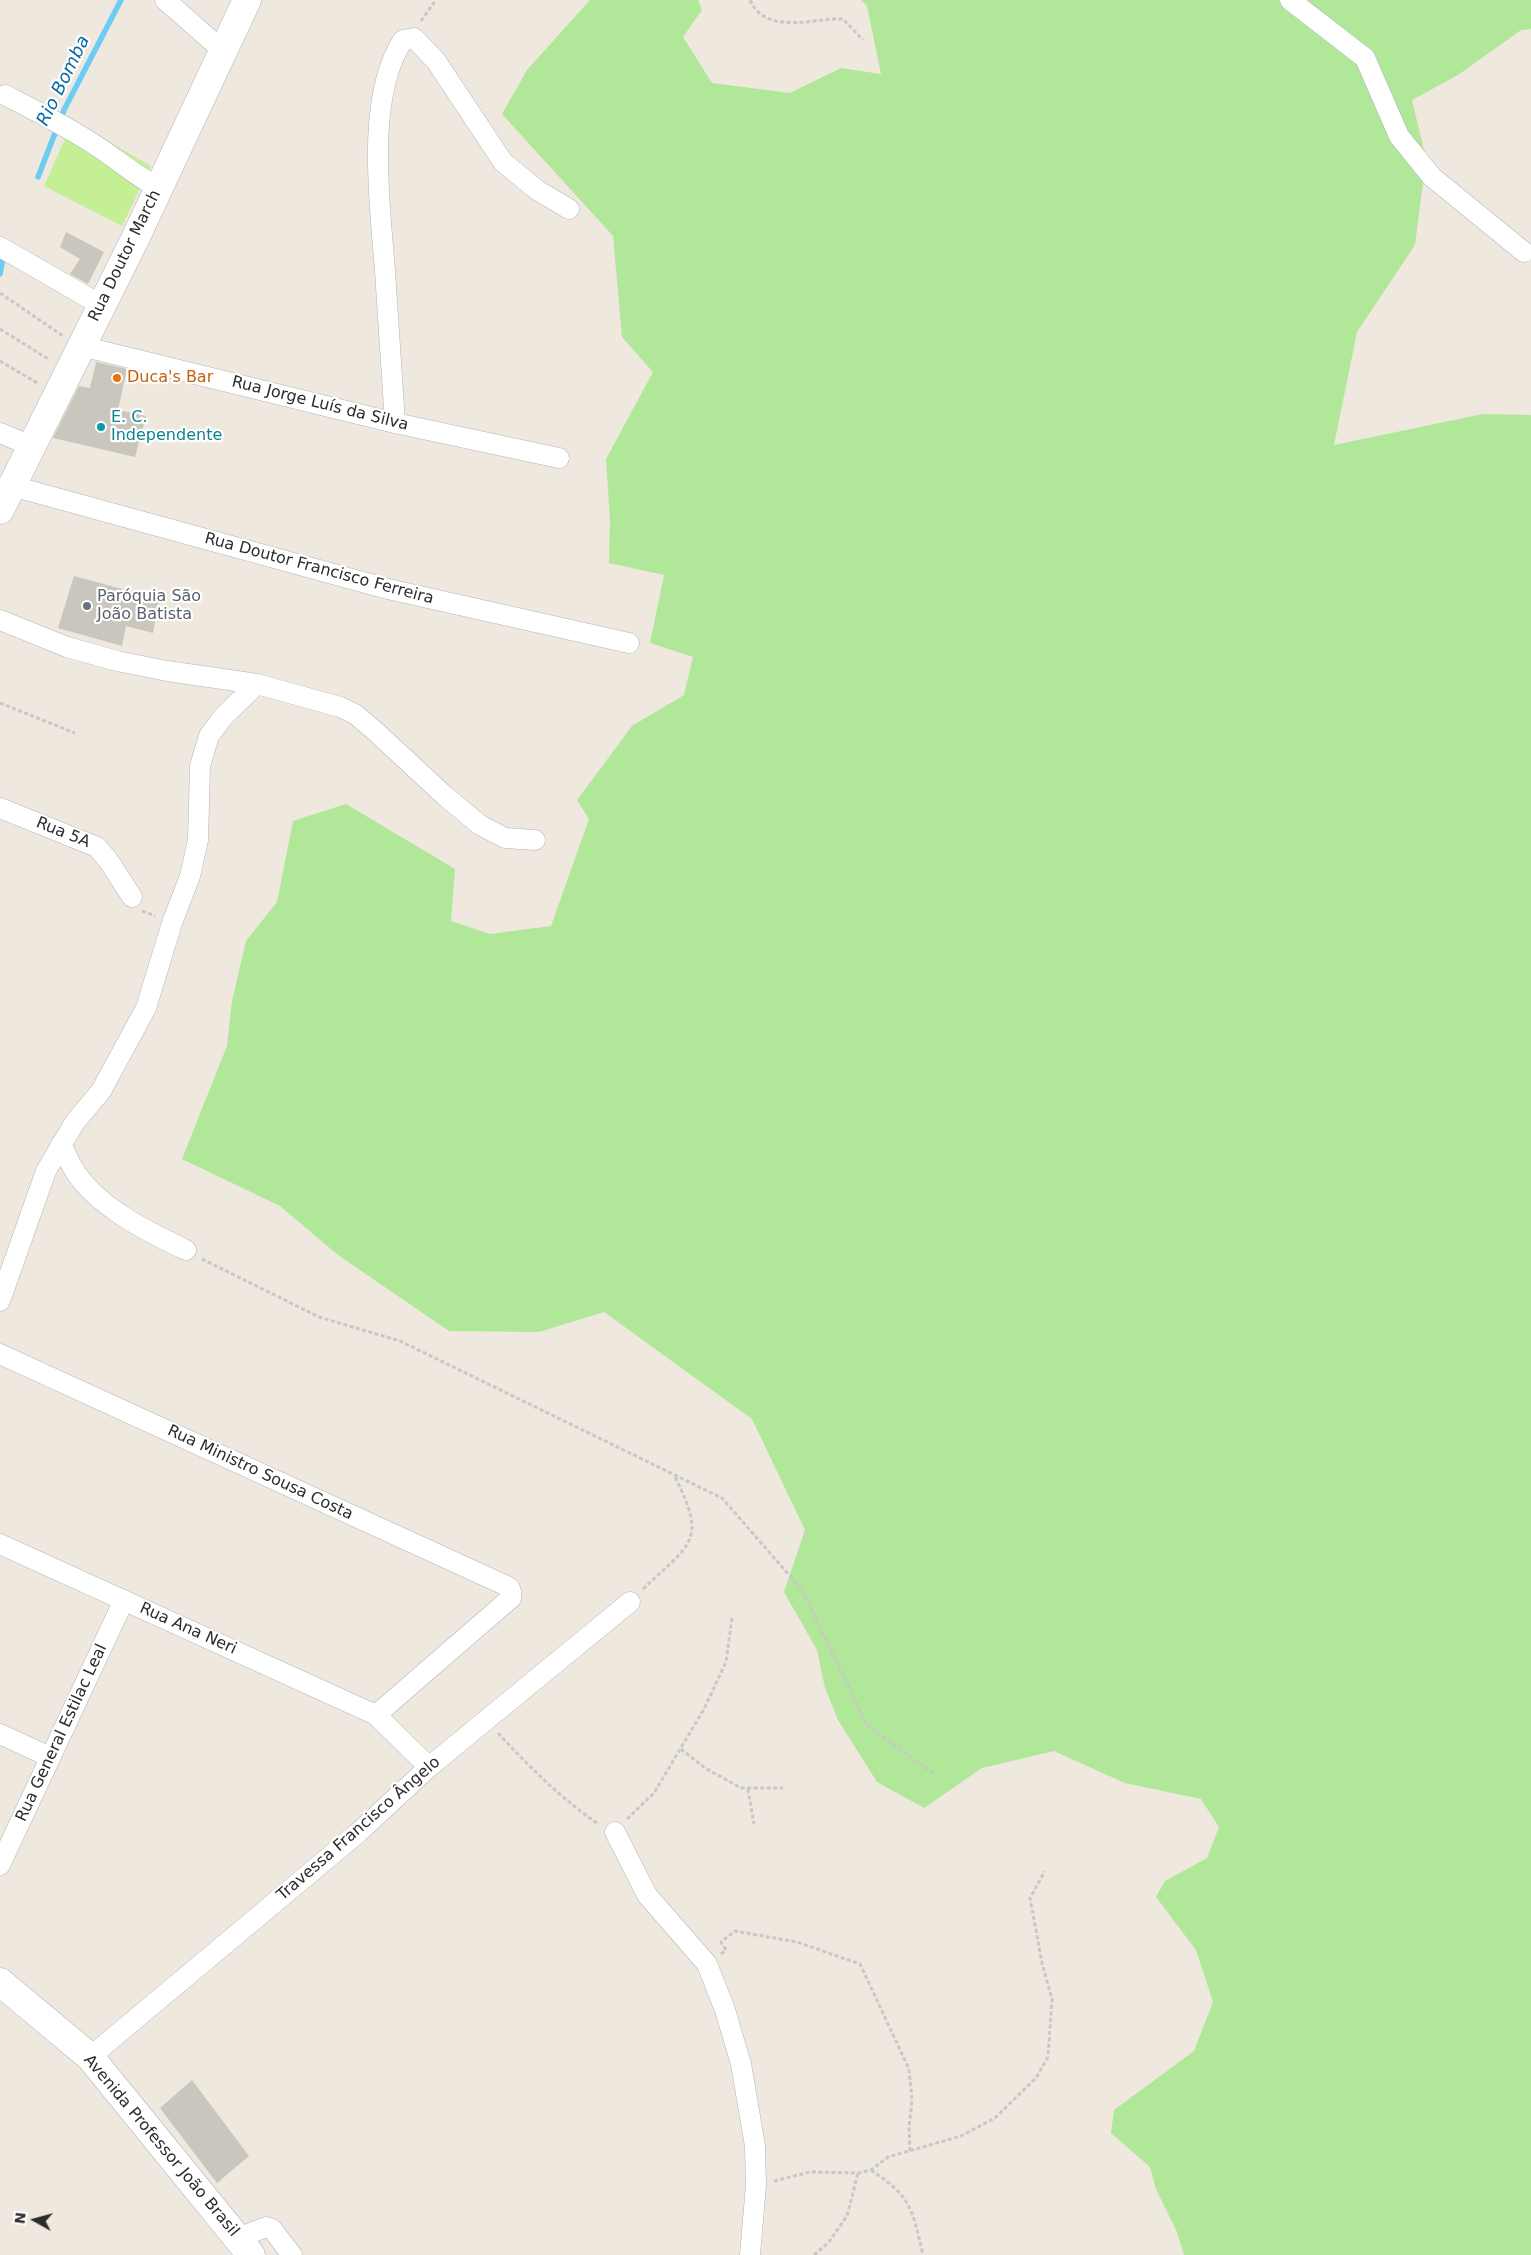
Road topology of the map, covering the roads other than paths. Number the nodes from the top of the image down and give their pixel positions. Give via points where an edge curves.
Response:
1 (165, 0) edge
2 (247, 0) edge
3 (1290, 0) edge
4 (222, 50) junction
5 (5, 95) dead end
6 (159, 188) junction
7 (569, 209) dead end
8 (7, 251) edge
9 (1524, 252) dead end
10 (101, 305) junction
11 (81, 346) junction
12 (395, 423) junction
13 (0, 433) edge
14 (32, 446) junction
15 (559, 458) dead end
16 (6, 498) edge
17 (0, 620) edge
18 (629, 643) dead end
19 (257, 684) junction
20 (0, 808) edge
21 (535, 840) dead end
22 (132, 897) road end
23 (61, 1144) junction
24 (186, 1250) road end
25 (0, 1301) edge
26 (0, 1354) edge
27 (0, 1544) edge
28 (124, 1600) junction
29 (630, 1602) road end
30 (376, 1715) junction
31 (0, 1734) edge
32 (50, 1757) junction
33 (429, 1767) junction
34 (614, 1832) road end
35 (0, 1865) edge
36 (0, 1982) edge
37 (90, 2057) junction
38 (245, 2247) edge
39 (292, 2255) edge
40 (750, 2255) edge

1 - 4 street
2 - 4 main road, Rua Doutor March
3 - 9 street via 1365,58 1399,136 1432,177
4 - 6 main road, Rua Doutor March
5 - 6 street via 70,128
6 - 10 main road, Rua Doutor March
7 - 12 street via 537,190 503,162 436,60 414,38 402,40 394,53 382,96 378,138
8 - 10 street
10 - 11 main road, Rua Doutor March
11 - 12 street, Rua Jorge Luís da Silva
11 - 14 main road, Rua Doutor March
12 - 15 street, Rua Jorge Luís da Silva
13 - 14 street
14 - 16 main road, Rua Doutor March
16 - 18 street, Rua Doutor Francisco Ferreira
17 - 19 street via 67,647 118,661
19 - 21 street via 340,707 354,714 480,824 505,838
19 - 23 street via 223,717 209,736 200,766 198,840 190,876 142,1016 101,1091
20 - 22 street, Rua 5A via 97,847
23 - 24 street via 74,1169 104,1203 158,1237
23 - 25 street via 46,1172
26 - 30 street, Rua Ministro Sousa Costa via 509,1587 511,1598
27 - 28 street, Rua Ana Neri
28 - 30 street, Rua Ana Neri
28 - 32 street, Rua General Estilac Leal
29 - 33 street, Travessa Francisco Ângelo
30 - 33 street, Rua Ana Neri
31 - 32 street
32 - 35 street, Rua General Estilac Leal
33 - 37 street, Travessa Francisco Ângelo via 359,1832
34 - 40 street via 647,1896 707,1964 725,2010 742,2064 755,2146 756,2185
36 - 37 main road, Avenida Professor João Brasil
37 - 38 main road, Avenida Professor João Brasil
38 - 39 street via 266,2227 272,2229

